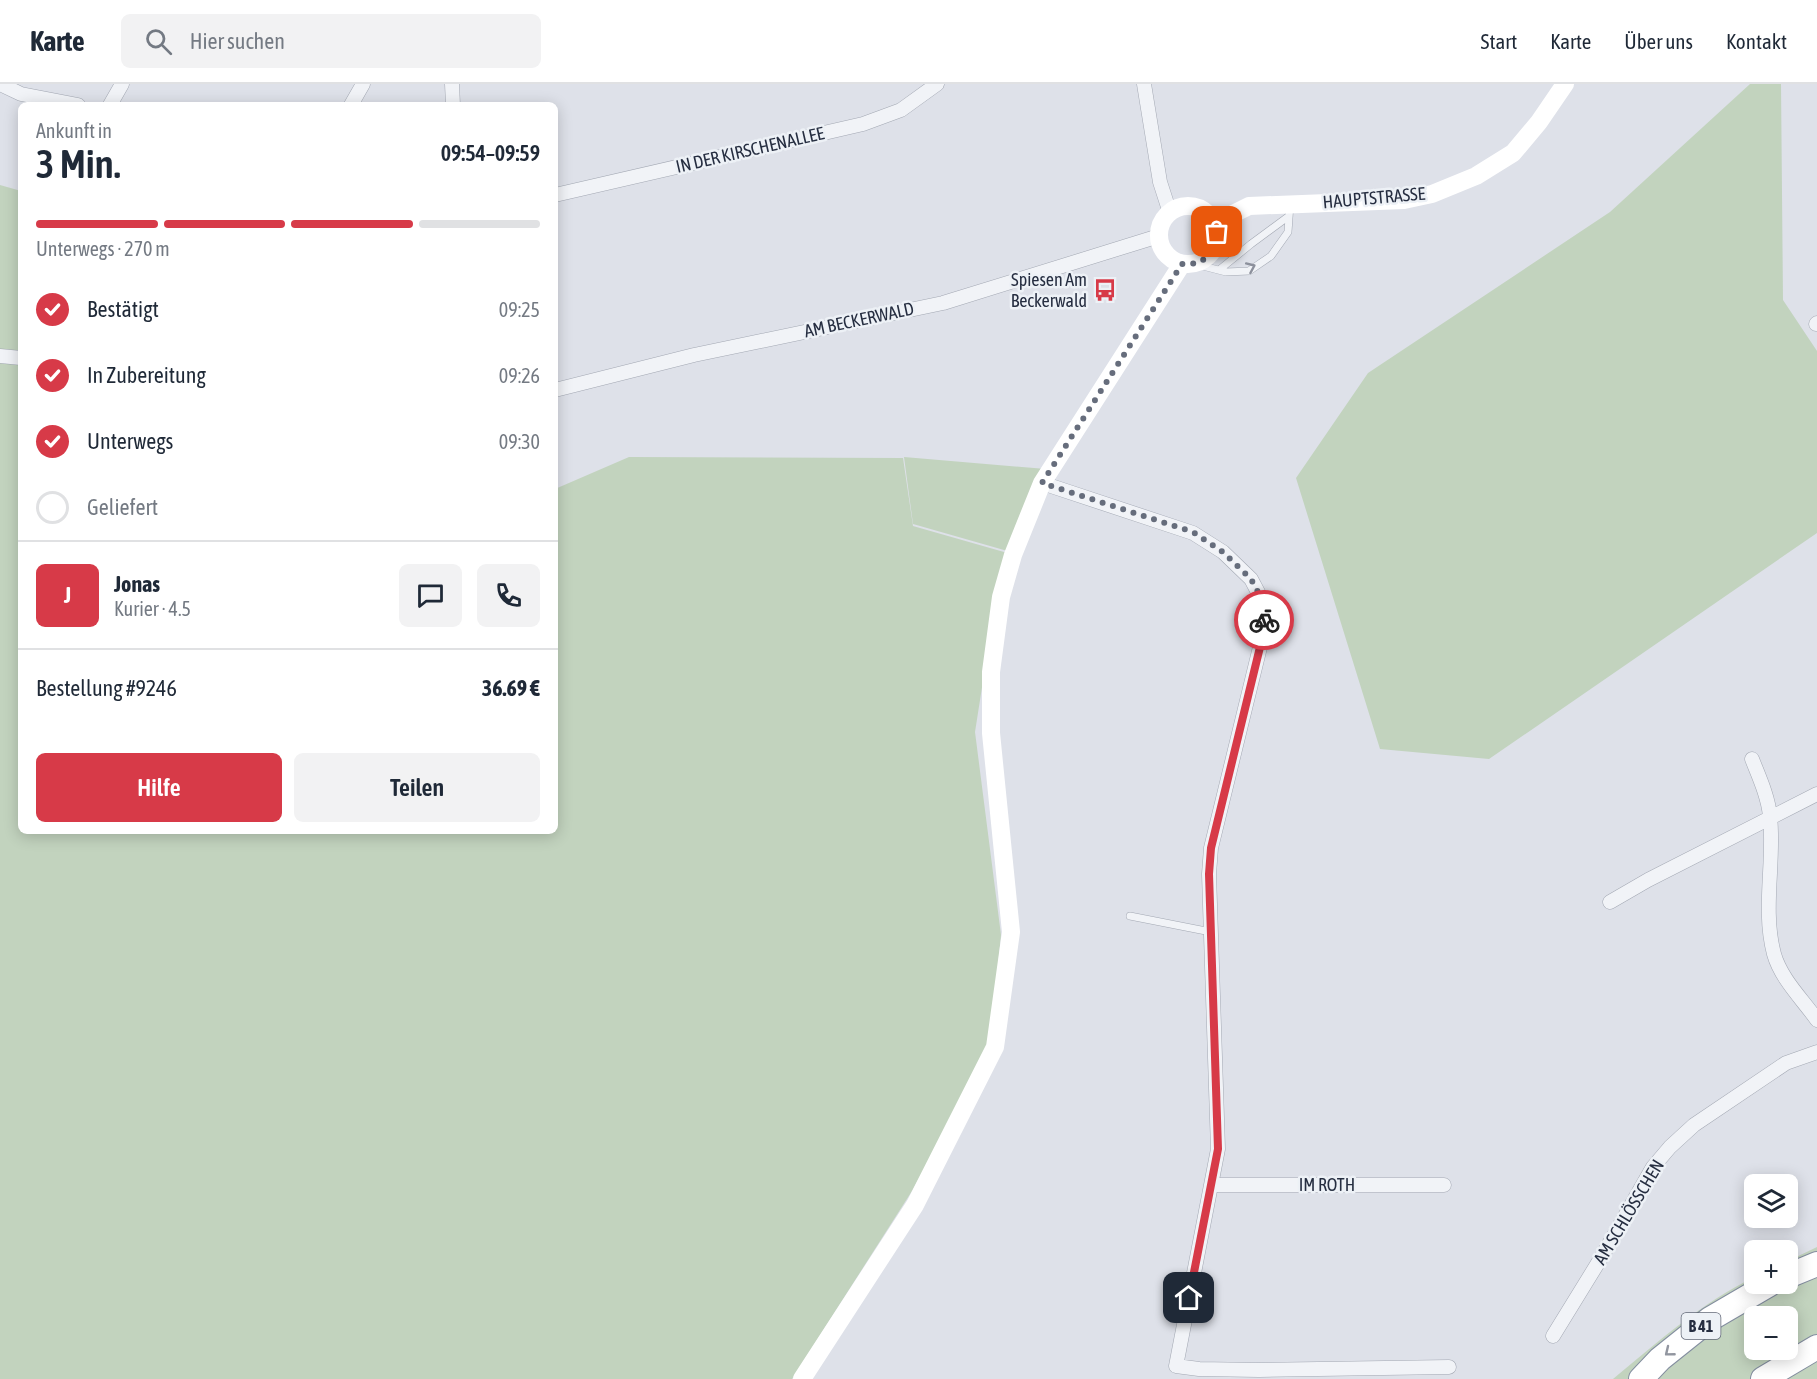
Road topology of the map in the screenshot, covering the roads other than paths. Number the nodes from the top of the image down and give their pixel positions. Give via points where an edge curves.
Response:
1 (0, 84) edge
2 (122, 84) edge
3 (363, 84) edge
4 (452, 84) edge
5 (937, 84) edge
6 (1144, 84) edge
7 (1565, 84) edge
8 (62, 102) edge
9 (112, 102) edge
10 (353, 102) edge
11 (453, 102) edge
12 (558, 194) edge
13 (1290, 210) junction
14 (1170, 213) junction
15 (1215, 223) junction
16 (1159, 236) junction
17 (1188, 264) junction
18 (1219, 270) junction
19 (0, 356) edge
20 (18, 358) edge
21 (558, 389) edge
22 (1042, 483) junction
23 (1752, 759) dead end
24 (1817, 794) edge
25 (1770, 817) junction
26 (1610, 902) dead end
27 (1130, 915) dead end
28 (1211, 932) junction
29 (1817, 1020) edge
30 (1817, 1052) edge
31 (1211, 1185) junction
32 (1444, 1185) dead end
33 (1817, 1264) edge
34 (1798, 1272) edge
35 (1752, 1294) edge
36 (1552, 1336) dead end
37 (1817, 1347) edge
38 (1817, 1359) edge
39 (1449, 1368) dead end
40 (802, 1379) edge
41 (1641, 1379) edge
42 (1763, 1379) edge
43 (1773, 1379) edge

1 - 8 street via 21,94
2 - 9 street
3 - 10 street
4 - 11 street
5 - 12 street, IN DER KIRSCHENALLEE via 901,110 863,124
6 - 14 street via 1160,182
7 - 13 street, HAUPTSTRASSE via 1513,153 1476,176 1432,195
13 - 15 street, HAUPTSTRASSE via 1249,206
13 - 18 lane
18 -> 13 lane via 1249,271 1271,256 1288,232
14 - 15 street via 1195,207
14 - 16 street
15 - 17 street via 1215,248 1210,255
16 - 17 street via 1166,254
16 - 21 street, AM BECKERWALD via 943,303 694,355
17 - 18 lane
17 - 22 street
19 - 20 street
22 - 28 street via 1193,532 1223,552 1251,579 1260,596 1264,614 1262,639 1211,848
22 - 40 street via 1001,597 991,672 991,733 1011,932 995,1047 915,1205
23 - 25 street
24 - 25 street
25 - 26 street
25 - 29 street via 1769,907 1774,956
27 - 28 lane
28 - 31 street via 1218,1119 1218,1149
30 - 36 street, AM SCHLÖSSCHEN via 1786,1063 1694,1125 1670,1147 1653,1167
31 - 32 street, IM ROTH
31 - 39 street via 1176,1366 1199,1370
33 - 34 highway
35 -> 41 highway, B 41 via 1710,1318
37 - 42 highway
38 - 43 highway

